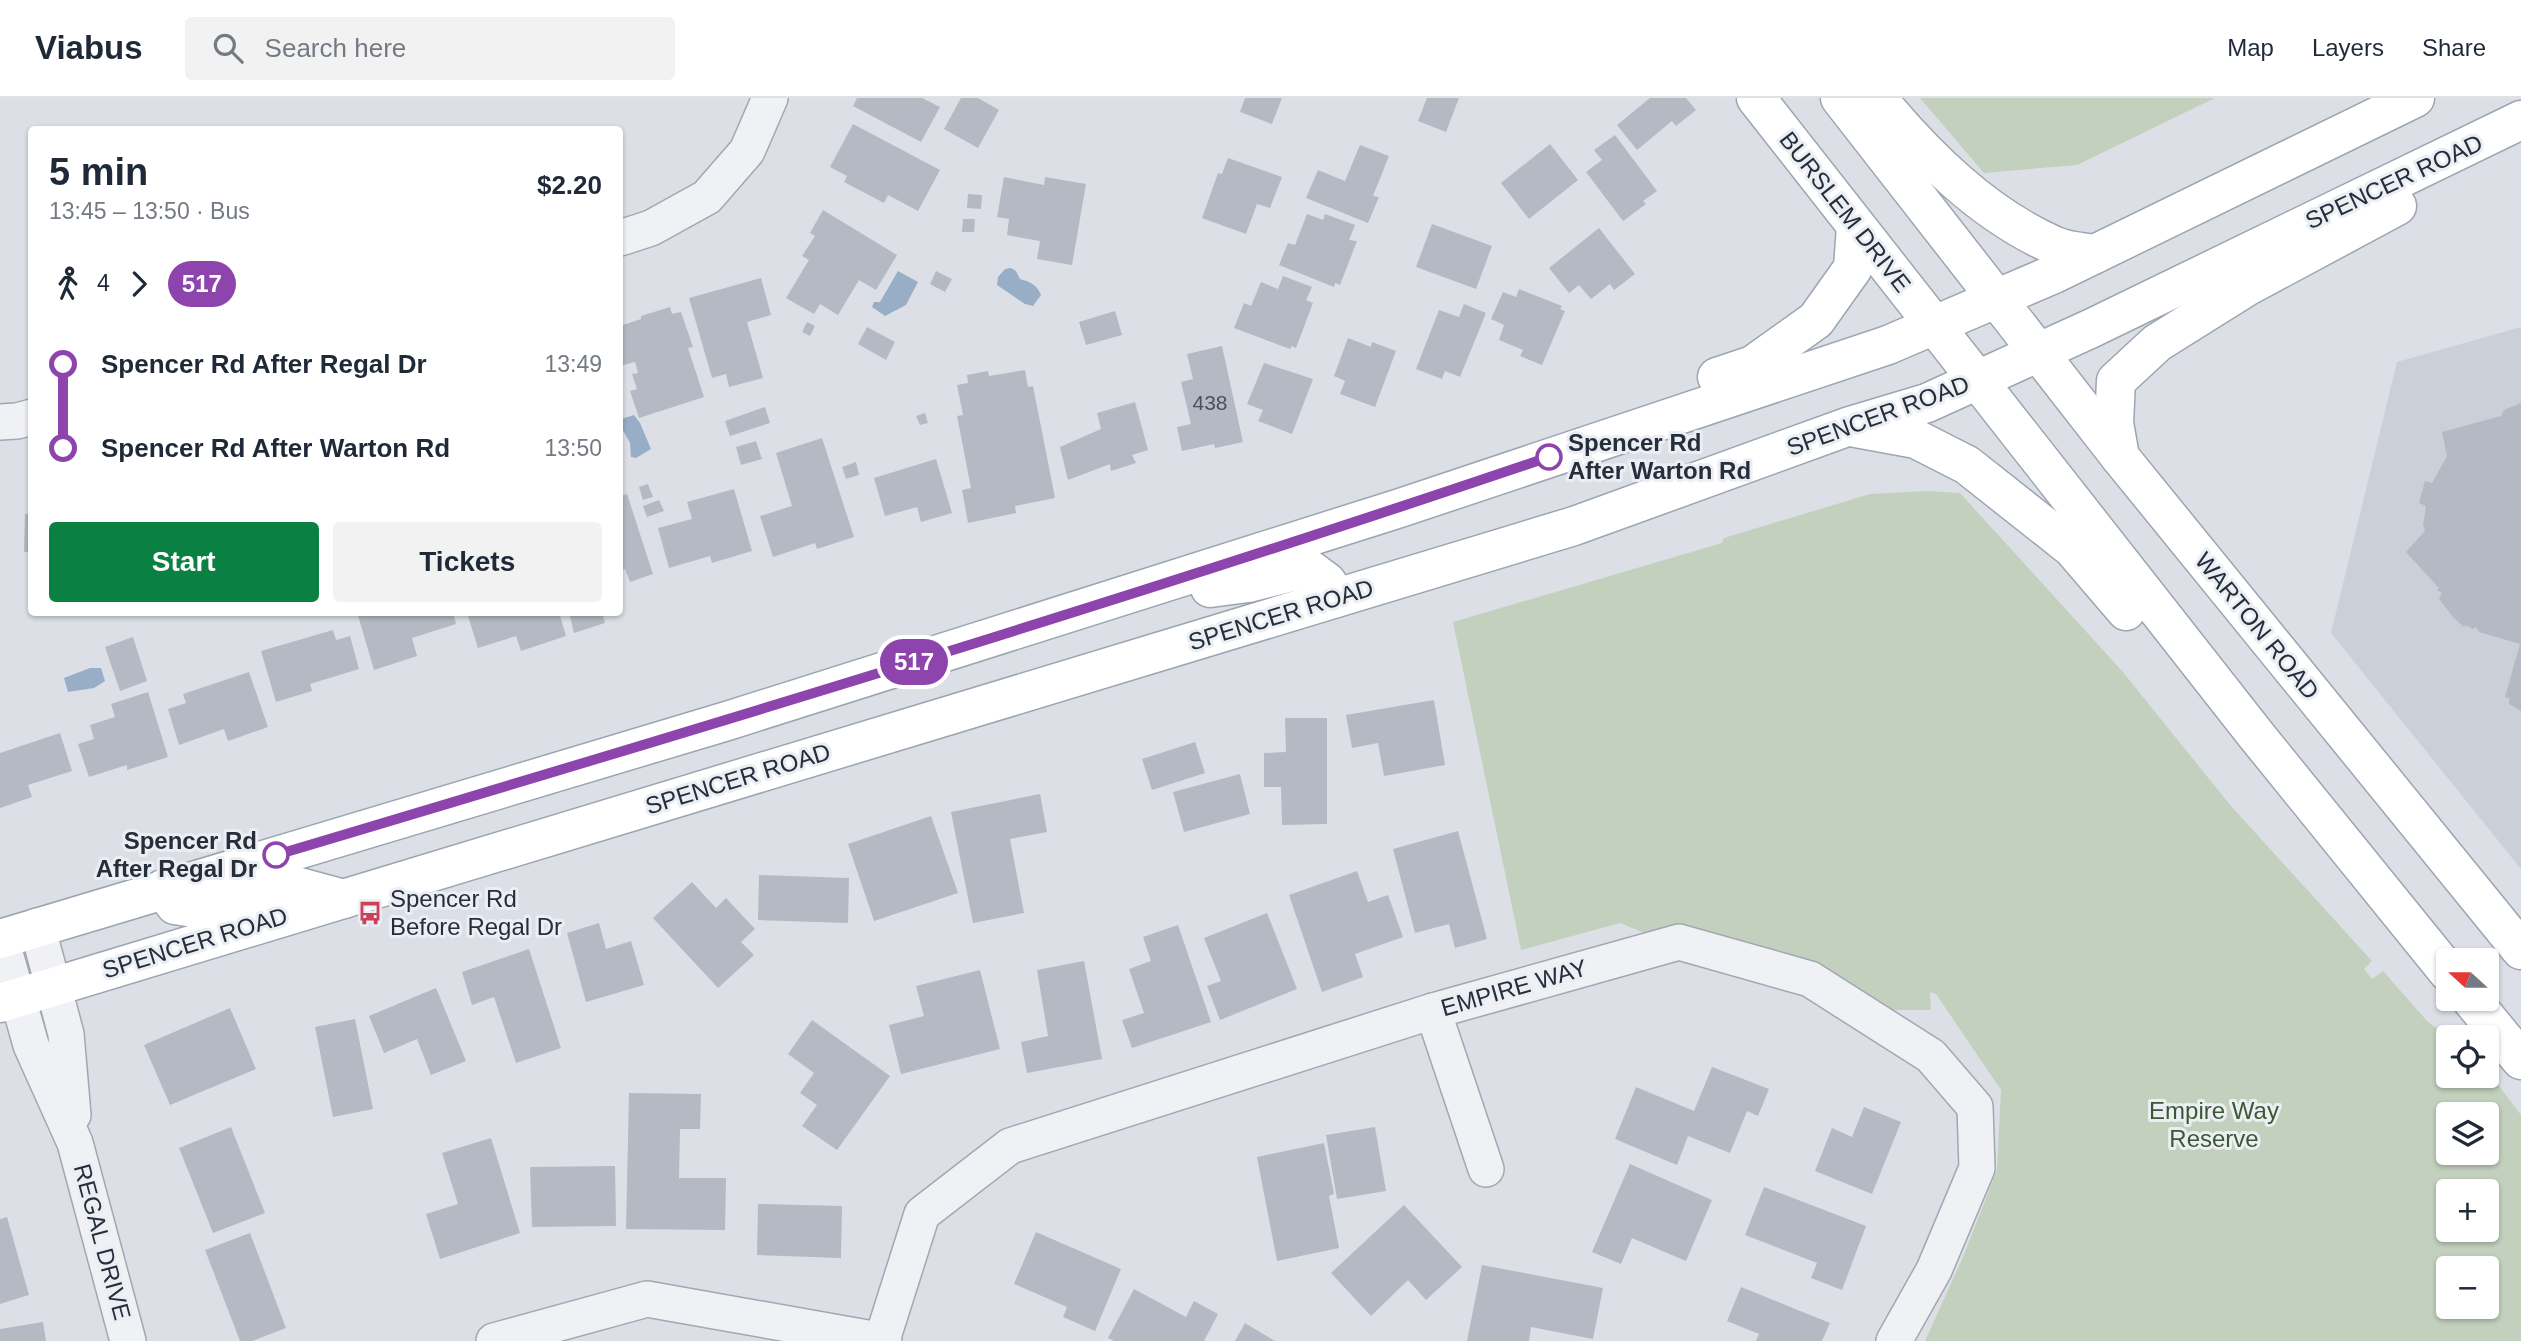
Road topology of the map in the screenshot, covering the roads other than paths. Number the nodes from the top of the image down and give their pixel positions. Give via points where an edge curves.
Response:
1 (770, 98) edge
2 (1756, 98) edge
3 (1840, 98) edge
4 (1877, 98) edge
5 (2415, 98) edge
6 (2521, 120) edge
7 (2521, 137) edge
8 (1856, 226) junction
9 (623, 237) edge
10 (2095, 254) junction
11 (1997, 298) junction
12 (1934, 325) junction
13 (2039, 352) junction
14 (1976, 380) junction
15 (28, 417) edge
16 (0, 422) edge
17 (1847, 427) junction
18 (1626, 431) junction
19 (2120, 457) junction
20 (1138, 591) junction
21 (1336, 598) junction
22 (2256, 736) junction
23 (163, 889) junction
24 (344, 899) junction
25 (37, 926) junction
26 (1, 939) edge
27 (2521, 950) edge
28 (2436, 957) edge
29 (23, 996) edge
30 (1433, 1011) junction
31 (2482, 1012) edge
32 (2521, 1060) edge
33 (1486, 1169) dead end
34 (128, 1341) edge
35 (494, 1341) edge
36 (883, 1341) edge
37 (1894, 1341) edge

1 - 9 street via 747,151 707,197 651,228
2 - 8 main road, BURSLEM DRIVE
3 - 11 main road
4 - 10 main road via 1912,140 2008,219 2055,246
5 - 10 main road
6 - 13 main road, SPENCER ROAD
7 - 19 main road via 2248,286 2157,343 2116,381 2114,423
8 - 12 main road, BURSLEM DRIVE
8 - 18 main road via 1853,268 1816,320 1753,365 1677,390
10 - 11 main road
11 - 12 main road
11 - 13 main road, WARTON ROAD
12 - 14 main road
12 - 18 main road via 1888,345
13 - 14 main road, SPENCER ROAD
13 - 19 main road, WARTON ROAD
14 - 17 main road, SPENCER ROAD via 1927,403
14 - 22 main road
15 - 16 street
17 - 21 main road, SPENCER ROAD via 1574,526
17 - 22 main road via 1916,439 1967,465 2012,498 2072,548 2170,662
18 - 20 main road
19 - 27 main road, WARTON ROAD
20 - 21 main road via 1183,592 1308,568 1327,582
20 - 23 main road via 727,721
21 - 24 main road, SPENCER ROAD
22 - 28 main road
23 - 24 main road via 175,905 194,908 285,883
23 - 25 main road
24 - 29 main road, SPENCER ROAD
25 - 26 main road
25 - 29 street, REGAL DRIVE
26 - 29 street, REGAL DRIVE
29 - 34 street, REGAL DRIVE via 31,1045 75,1143
30 - 33 street
30 - 36 street, EMPIRE WAY via 1010,1146 922,1214
30 - 37 street, EMPIRE WAY via 1679,942 1810,979 1931,1056 1975,1107 1977,1168 1934,1270
31 - 32 main road
35 - 36 street via 647,1299

